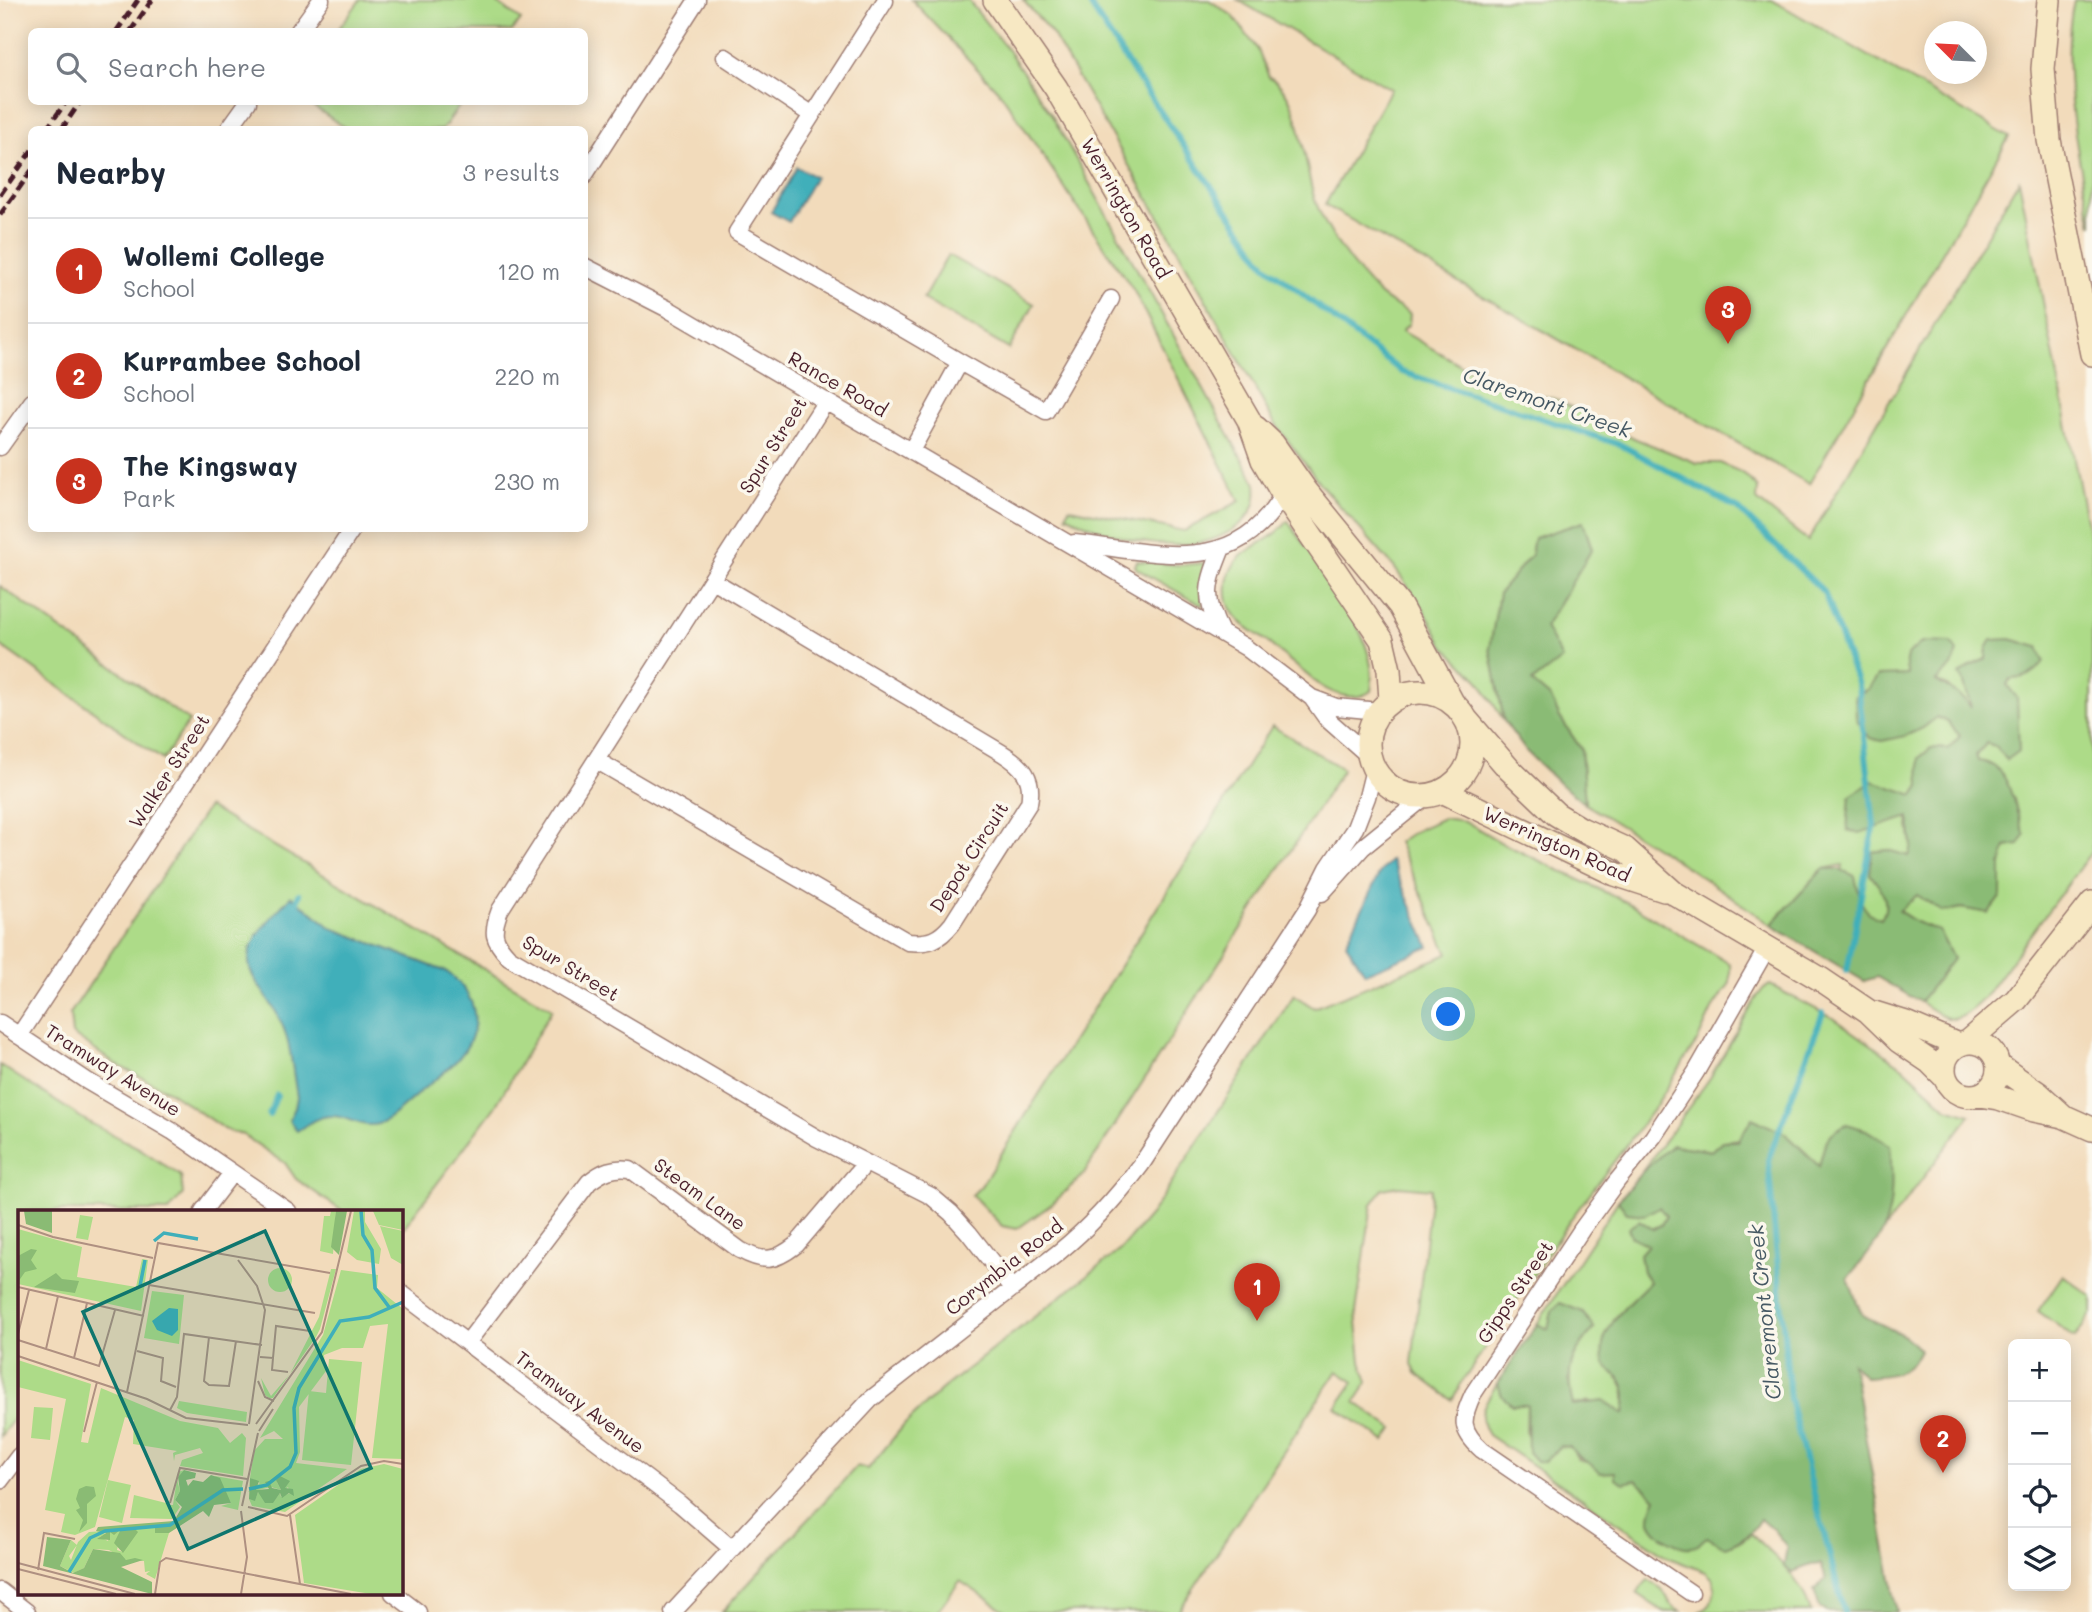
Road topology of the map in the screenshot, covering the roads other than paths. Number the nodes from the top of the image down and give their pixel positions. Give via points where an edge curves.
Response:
1 (321, 0) edge
2 (697, 0) edge
3 (995, 0) edge
4 (2049, 0) edge
5 (885, 1) edge
6 (301, 28) edge
7 (725, 57) dead end
8 (246, 105) edge
9 (812, 115) junction
10 (231, 126) edge
11 (588, 170) edge
12 (588, 268) edge
13 (1111, 299) dead end
14 (2092, 354) edge
15 (960, 362) junction
16 (826, 401) junction
17 (28, 408) edge
18 (1249, 421) junction
19 (0, 447) edge
20 (911, 451) junction
21 (1283, 494) junction
22 (350, 532) edge
23 (1068, 543) junction
24 (1222, 548) junction
25 (712, 580) junction
26 (1221, 632) junction
27 (1312, 698) junction
28 (1385, 706) junction
29 (1459, 710) junction
30 (596, 760) junction
31 (1371, 762) junction
32 (1434, 793) junction
33 (1674, 893) junction
34 (2092, 902) edge
35 (1307, 910) junction
36 (1767, 948) junction
37 (2016, 1000) junction
38 (1868, 1010) junction
39 (0, 1023) edge
40 (19, 1036) junction
41 (1962, 1043) junction
42 (1998, 1062) junction
43 (1944, 1076) junction
44 (1980, 1095) junction
45 (2063, 1116) junction
46 (2092, 1129) edge
47 (865, 1164) junction
48 (232, 1173) junction
49 (205, 1210) edge
50 (287, 1210) edge
51 (1012, 1288) junction
52 (402, 1294) edge
53 (467, 1343) junction
54 (18, 1457) edge
55 (0, 1481) edge
56 (731, 1548) junction
57 (0, 1591) edge
58 (1691, 1593) dead end
59 (394, 1594) edge
60 (27, 1612) edge
61 (418, 1612) edge
62 (673, 1612) edge

1 - 6 street
2 - 11 street
3 - 18 main road, Werrington Road via 1056,88
4 - 14 main road via 2043,69 2049,140
5 - 9 street
7 - 9 street
8 - 10 street
9 - 15 street via 737,232
12 - 16 street, Rance Road
13 - 15 street via 1046,411
15 - 20 street
16 - 20 street, Rance Road
16 - 25 street, Spur Street
17 - 19 street
18 - 21 main road, Werrington Road via 1263,460
18 - 29 main road, Werrington Road via 1273,444 1400,606
20 - 23 street, Rance Road
21 - 24 street, Rance Road via 1263,525
21 - 28 main road, Werrington Road via 1382,640 1389,670
22 - 40 street, Walker Street
23 - 24 street, Rance Road via 1164,554
23 - 26 street, Rance Road
24 - 26 street via 1208,593 1210,612
25 - 30 street, Spur Street
25 - 30 street, Depot Circuit via 1002,752 1028,775 1029,803 952,924 941,937 925,944 908,942
26 - 27 street, Rance Road
27 - 28 street, Rance Road via 1336,707
27 - 31 street, Rance Road
28 - 29 main road via 1406,693 1422,691 1439,695
28 - 31 main road via 1370,726
29 - 32 main road via 1471,733 1471,750 1456,781
29 - 33 main road, Werrington Road via 1509,769 1556,814 1625,849
30 - 47 street, Spur Street via 500,910 494,926 499,947 509,957
31 - 32 main road via 1393,789 1409,795
31 - 35 street, Corymbia Road via 1367,797 1355,828
32 - 33 main road, Werrington Road via 1615,874
32 - 35 street, Corymbia Road via 1363,847
33 - 36 main road, Werrington Road
34 - 37 main road
35 - 51 street, Corymbia Road via 1114,1200 1089,1228
36 - 38 main road, Werrington Road
36 - 58 street, Gipps Street via 1696,1072 1582,1229 1466,1410 1464,1427 1482,1450
37 - 41 main road
37 - 42 main road
38 - 41 main road, Werrington Road
38 - 43 main road, Werrington Road
39 - 40 street, Tramway Avenue
40 - 48 street, Tramway Avenue
41 - 42 main road via 1984,1045
41 - 43 main road via 1946,1058
42 - 44 main road via 1994,1084
42 - 45 main road
43 - 44 main road via 1954,1091
44 - 45 main road
45 - 46 main road
47 - 51 street, Spur Street via 931,1196 951,1213
47 - 53 street, Steam Lane via 796,1245 768,1260 740,1250 630,1169 615,1167 599,1174
48 - 49 street
48 - 50 street, Tramway Avenue
51 - 56 street, Corymbia Road via 871,1399
52 - 53 street, Tramway Avenue
53 - 56 street, Tramway Avenue
54 - 55 street
56 - 62 street, Corymbia Road
57 - 60 street
59 - 61 street

